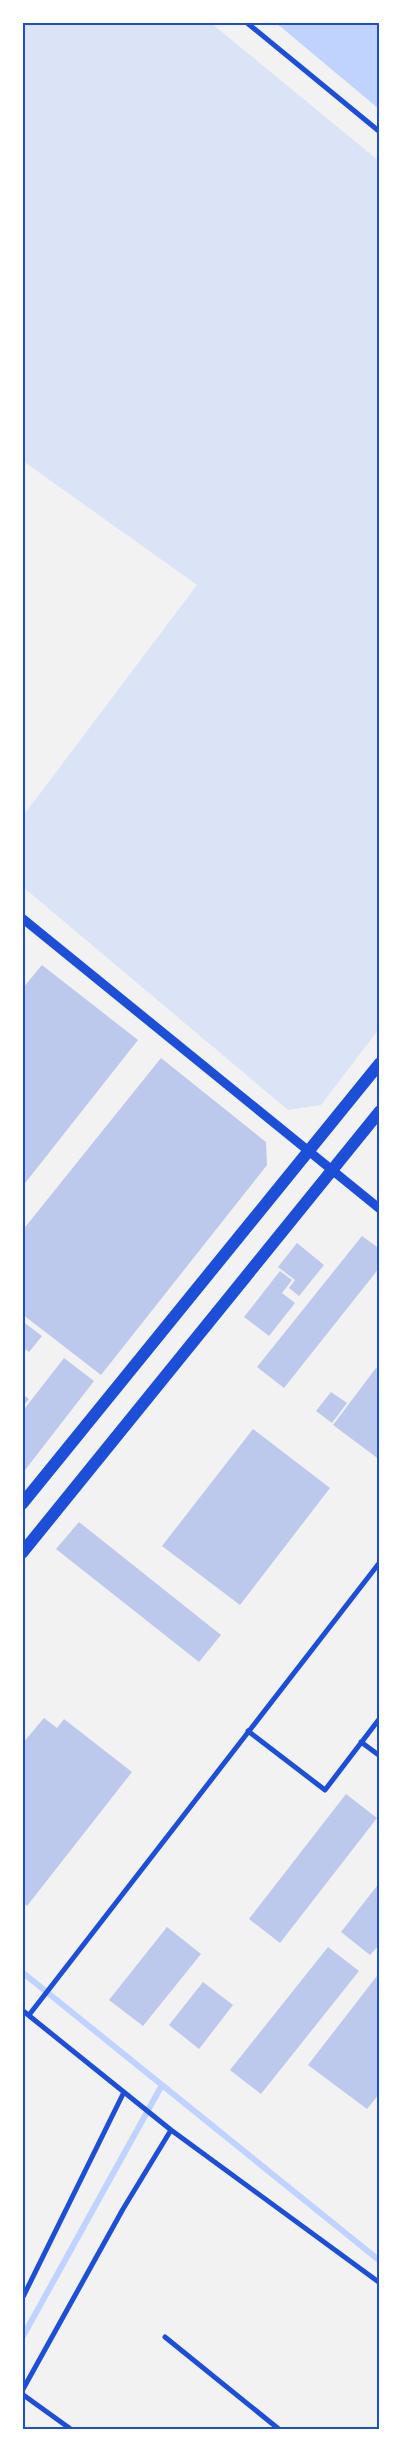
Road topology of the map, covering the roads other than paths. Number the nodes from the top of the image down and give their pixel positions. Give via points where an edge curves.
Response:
1 (246, 22) edge
2 (380, 132) edge
3 (22, 918) edge
4 (380, 1063) edge
5 (380, 1111) edge
6 (308, 1151) junction
7 (332, 1170) junction
8 (380, 1209) edge
9 (22, 1504) edge
10 (22, 1553) edge
11 (380, 1562) edge
12 (380, 1718) edge
13 (248, 1732) junction
14 (361, 1742) junction
15 (380, 1756) edge
16 (22, 2010) edge
17 (29, 2015) junction
18 (124, 2092) junction
19 (171, 2130) junction
20 (380, 2283) edge
21 (22, 2299) edge
22 (165, 2337) dead end
23 (22, 2392) edge
24 (72, 2430) edge
25 (280, 2430) edge

1 - 2 street
3 - 6 street
4 - 6 main road
5 - 7 main road
6 - 7 street
6 - 9 main road
7 - 8 street
7 - 10 main road
11 - 13 street
12 - 14 street
13 - 14 street via 325,1790
13 - 17 street
14 - 15 street
16 - 17 street
17 - 18 street
18 - 19 street
18 - 21 street
19 - 20 street
19 - 23 street via 123,2209
22 - 25 street
23 - 24 street

